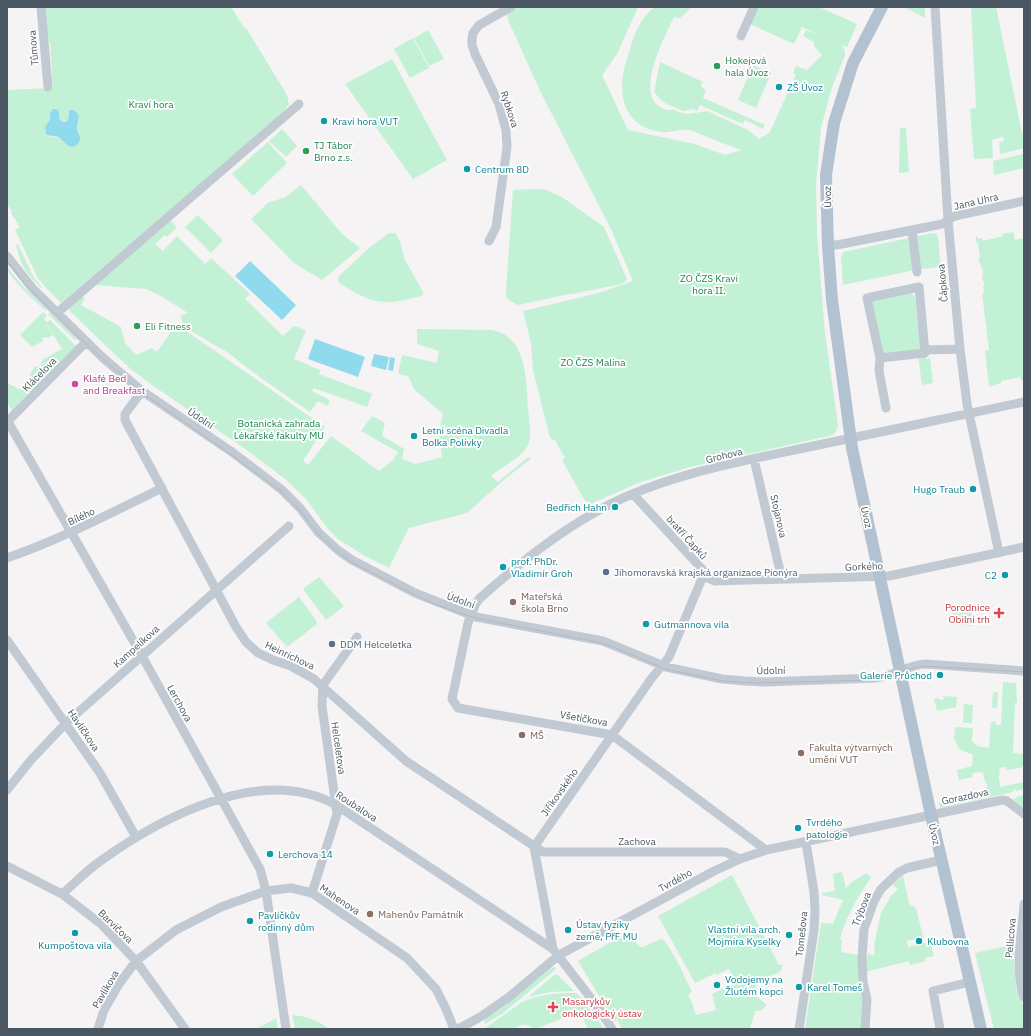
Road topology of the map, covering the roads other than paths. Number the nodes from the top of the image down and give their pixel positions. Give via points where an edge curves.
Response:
1 (41, 7) edge
2 (511, 7) edge
3 (754, 7) edge
4 (882, 7) edge
5 (935, 7) edge
6 (741, 36) dead end
7 (48, 87) dead end
8 (299, 104) dead end
9 (1024, 201) edge
10 (948, 220) junction
11 (912, 230) junction
12 (489, 241) dead end
13 (828, 246) junction
14 (7, 256) edge
15 (918, 280) junction
16 (57, 313) junction
17 (86, 342) junction
18 (960, 349) junction
19 (925, 350) junction
20 (880, 358) junction
21 (142, 391) junction
22 (1024, 402) edge
23 (886, 408) dead end
24 (970, 414) junction
25 (7, 421) edge
26 (851, 438) junction
27 (754, 459) junction
28 (162, 488) junction
29 (633, 494) junction
30 (288, 526) dead end
31 (71, 533) junction
32 (1024, 547) edge
33 (999, 553) junction
34 (7, 558) edge
35 (704, 576) junction
36 (880, 577) junction
37 (780, 579) junction
38 (216, 589) junction
39 (471, 615) junction
40 (357, 637) dead end
41 (8, 644) edge
42 (142, 656) junction
43 (662, 666) junction
44 (901, 671) junction
45 (1024, 671) edge
46 (323, 685) junction
47 (66, 723) junction
48 (612, 734) junction
49 (7, 790) edge
50 (220, 798) junction
51 (336, 805) junction
52 (1024, 814) edge
53 (931, 815) junction
54 (136, 837) junction
55 (806, 842) junction
56 (534, 847) junction
57 (766, 850) junction
58 (740, 859) junction
59 (941, 860) junction
60 (7, 866) edge
61 (266, 892) junction
62 (312, 893) junction
63 (62, 894) junction
64 (1024, 904) edge
65 (556, 952) junction
66 (136, 961) junction
67 (970, 982) junction
68 (1024, 997) edge
69 (98, 1029) edge
70 (185, 1029) edge
71 (286, 1029) edge
72 (454, 1029) edge
73 (458, 1029) edge
74 (612, 1029) edge
75 (799, 1029) edge
76 (865, 1029) edge
77 (940, 1029) edge
78 (981, 1029) edge

1 - 7 street, Tůmova
2 - 12 street, Rybkova via 479,25 472,38 475,54 498,104 506,130 507,147 496,228
3 - 6 street
4 - 13 main road, Úvoz via 853,63 834,122 826,175
5 - 10 street, Čápkova
8 - 16 street
9 - 10 street, Jana Uhra via 955,216
10 - 11 street, Jana Uhra via 942,224
10 - 18 street, Čápkova
11 - 13 street, Jana Uhra
11 - 15 street
13 - 26 main road, Úvoz via 832,300
14 - 16 street, Údolní via 33,289
15 - 19 street
15 - 20 street via 867,298
16 - 17 street, Údolní
17 - 21 street, Údolní
17 - 25 street, Klácelova
18 - 19 street
18 - 24 street, Čápkova
19 - 20 street via 925,353
20 - 23 street via 879,371
21 - 28 street, Heinrichova via 124,418
21 - 39 street, Údolní via 232,452 282,490 319,533 343,554 415,593
22 - 24 street, Grohova
24 - 26 street, Grohova
24 - 33 street, Čápkova
25 - 31 street, Lerchova
26 - 27 street, Grohova
26 - 36 main road, Úvoz
27 - 29 street, Grohova via 672,480
27 - 37 street, Stojanova
28 - 31 street, Bílého
28 - 38 street, Heinrichova
29 - 35 street, bratří Čapků via 702,570
29 - 39 street, Grohova via 603,507 556,535 479,599
30 - 38 street, Kampelíkova
31 - 34 street, Bílého
31 - 42 street, Lerchova
32 - 33 street, Gorkého
33 - 36 street, Gorkého
35 - 37 street, Gorkého via 715,581
35 - 43 street, bratří Čapků via 669,657
36 - 37 street, Gorkého
36 - 44 main road, Úvoz
38 - 42 street, Kampelíkova
38 - 46 street, Heinrichova via 249,646 265,657 305,673
39 - 43 street, Údolní via 603,642
39 - 48 street, Všetičkova via 452,699 458,708
40 - 46 street
41 - 47 street, Havlíčkova
42 - 47 street, Kampelíkova
42 - 50 street, Lerchova
43 - 44 street, Údolní via 745,682 876,678
43 - 48 street, Jiříkovského
44 - 45 street, Údolní via 925,664
44 - 53 main road, Úvoz
46 - 51 street, Helceletova via 322,706
46 - 56 street, Heinrichova via 406,761
47 - 49 street, Kampelíkova via 30,760
47 - 54 street, Havlíčkova via 100,773
48 - 56 street, Jiříkovského
48 - 57 street, Všetičkova
50 - 51 street, Roubalova via 274,789 305,793
50 - 54 street, Roubalova
50 - 61 street, Lerchova via 260,869
51 - 62 street, Helceletova via 337,814
51 - 65 street, Roubalova
52 - 53 street, Gorazdova via 1002,800
53 - 55 street, Tvrdého
53 - 59 main road, Úvoz
54 - 63 street, Roubalova via 97,863
55 - 57 street, Tvrdého
55 - 75 street, Tomešova via 815,911
56 - 58 street, Zachova via 543,852 725,852
56 - 65 street
57 - 58 street, Tvrdého
58 - 65 street, Tvrdého
59 - 67 main road, Úvoz
59 - 76 street, Trýbova via 899,872 881,888 874,901 864,929 863,982 867,999
60 - 63 street, Barvičova
61 - 62 street, Mahenova via 291,888
61 - 66 street, Mahenova via 221,908 176,930
61 - 71 street, Lerchova
62 - 72 street, Mahenova via 407,958 436,989
63 - 66 street, Barvičova via 101,924
64 - 68 street, Pellicova via 1018,958
65 - 73 street, Tvrdého via 509,997
65 - 74 street
66 - 69 street, Pavlíkova via 118,984
66 - 70 street, Barvičova
67 - 77 street via 933,991
67 - 78 main road, Úvoz

